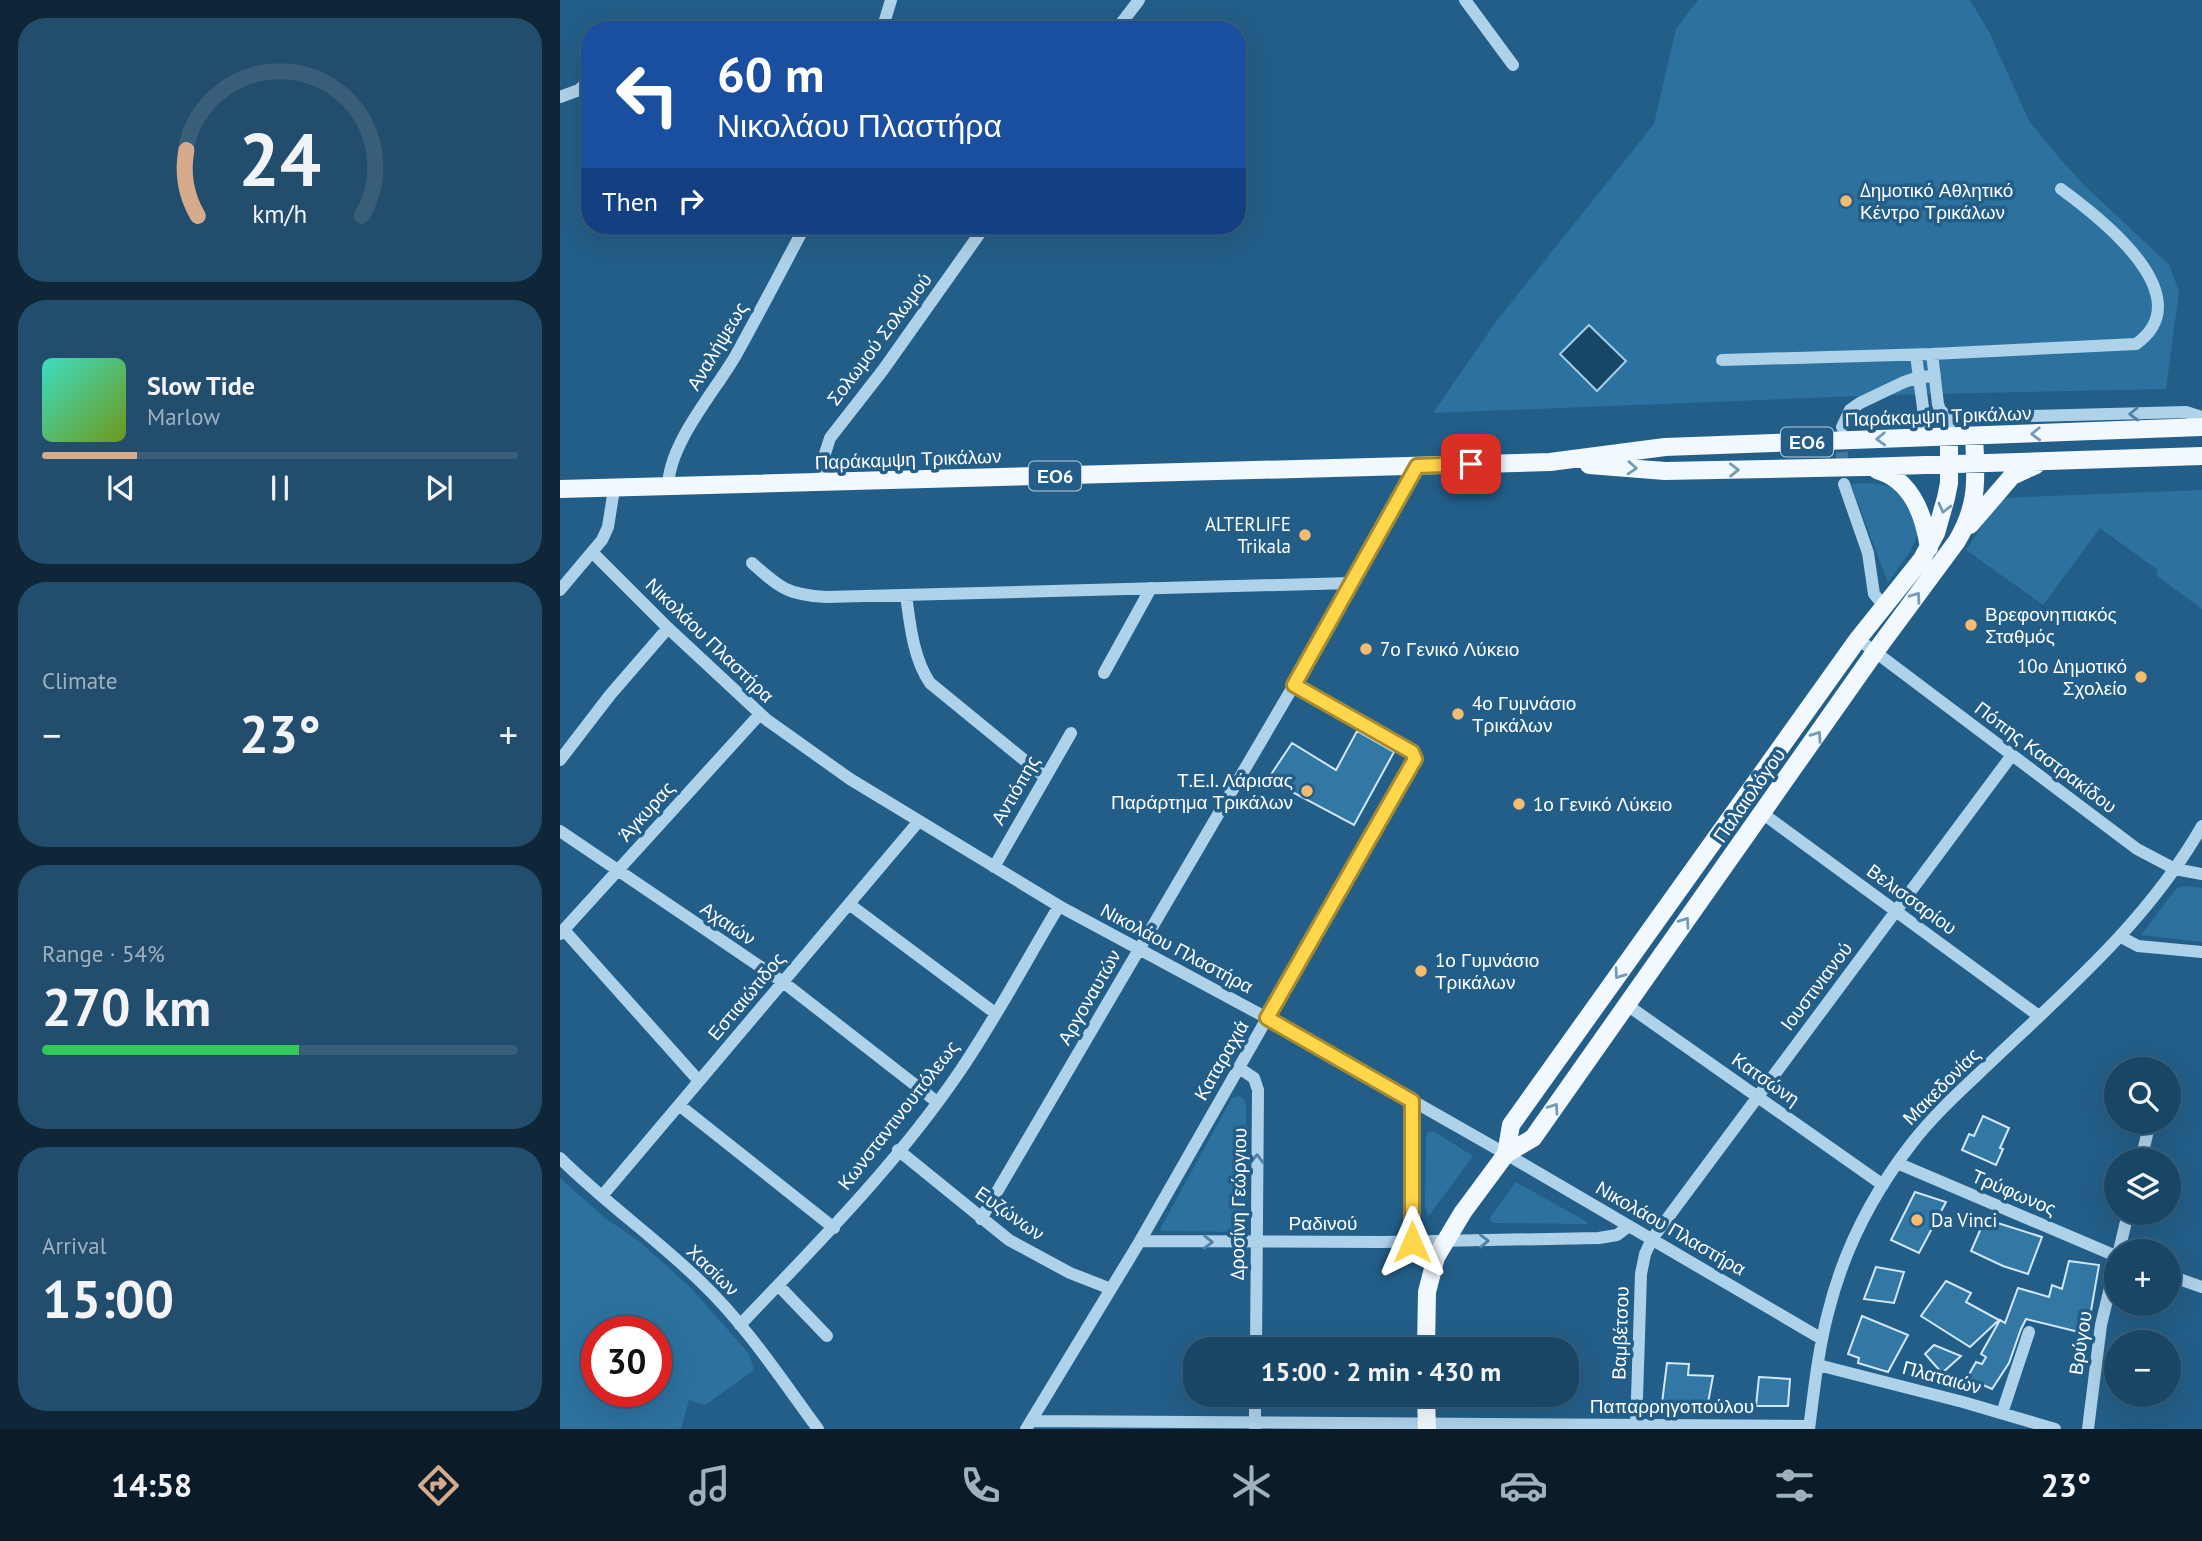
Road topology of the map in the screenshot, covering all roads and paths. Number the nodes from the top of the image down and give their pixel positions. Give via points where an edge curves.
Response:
1 (891, 0) edge
2 (1139, 0) edge
3 (1465, 0) edge
4 (885, 21) edge
5 (1123, 21) edge
6 (1513, 65) dead end
7 (581, 88) edge
8 (560, 97) edge
9 (2061, 190) dead end
10 (800, 235) edge
11 (979, 235) edge
12 (1916, 355) junction
13 (1932, 355) junction
14 (1722, 360) dead end
15 (1935, 376) junction
16 (1919, 377) junction
17 (2202, 417) edge
18 (1949, 418) junction
19 (1842, 427) tunnel mouth
20 (1974, 427) junction
21 (2202, 427) edge
22 (1949, 437) junction
23 (1923, 438) junction
24 (2202, 456) edge
25 (1550, 462) junction
26 (2044, 462) junction
27 (1975, 464) junction
28 (1949, 465) junction
29 (1417, 466) junction
30 (1863, 467) junction
31 (821, 482) junction
32 (1844, 484) tunnel mouth
33 (668, 488) junction
34 (560, 489) edge
35 (614, 489) junction
36 (1957, 541) junction
37 (1928, 548) junction
38 (593, 553) junction
39 (752, 563) dead end
40 (1351, 583) junction
41 (1151, 588) junction
42 (560, 590) edge
43 (906, 595) junction
44 (1884, 606) junction
45 (668, 628) junction
46 (1858, 639) junction
47 (1875, 652) junction
48 (1104, 673) dead end
49 (1294, 685) junction
50 (760, 714) junction
51 (1071, 733) dead end
52 (2012, 755) junction
53 (560, 760) edge
54 (1045, 777) junction
55 (1762, 813) junction
56 (919, 821) junction
57 (2202, 826) edge
58 (560, 831) edge
59 (993, 867) junction
60 (2175, 869) junction
61 (618, 870) junction
62 (2202, 874) edge
63 (849, 904) junction
64 (1059, 906) junction
65 (1896, 911) junction
66 (562, 932) edge
67 (2121, 937) junction
68 (1139, 949) junction
69 (2202, 952) edge
70 (783, 982) junction
71 (1627, 1004) junction
72 (995, 1013) junction
73 (2039, 1016) junction
74 (1267, 1018) junction
75 (1239, 1068) junction
76 (699, 1081) junction
77 (1758, 1097) junction
78 (937, 1101) junction
79 (1412, 1101) junction
80 (679, 1105) junction
81 (898, 1150) junction
82 (1506, 1154) junction
83 (560, 1158) edge
84 (1897, 1163) junction
85 (1883, 1185) junction
86 (602, 1196) junction
87 (981, 1219) junction
88 (1629, 1226) junction
89 (834, 1227) junction
90 (1652, 1239) junction
91 (1140, 1241) junction
92 (1256, 1242) junction
93 (1412, 1242) junction
94 (1444, 1242) junction
95 (2104, 1248) edge
96 (2181, 1280) edge
97 (778, 1285) junction
98 (2202, 1287) edge
99 (1111, 1289) junction
100 (2104, 1307) edge
101 (740, 1325) junction
102 (2029, 1332) dead end
103 (827, 1336) dead end
104 (1256, 1337) edge
105 (1426, 1337) edge
106 (1822, 1339) junction
107 (1818, 1365) junction
108 (1255, 1407) edge
109 (1426, 1407) edge
110 (2002, 1413) junction
111 (1029, 1425) edge
112 (1255, 1426) edge
113 (1427, 1426) edge
114 (1636, 1427) edge
115 (1809, 1428) edge
116 (818, 1429) edge
117 (2055, 1429) edge
118 (2088, 1429) edge

1 - 4 street
2 - 5 street
3 - 6 street
7 - 8 street
9 - 13 street via 2096,214 2156,273 2165,302 2164,319 2152,335 2136,344
10 - 33 street, Αναλήψεως via 740,347 681,441 672,459
11 - 31 street, Σολωμού Σολωμού via 837,427 825,450
12 - 13 street
12 - 14 street
12 - 16 street
13 - 15 street
15 - 16 street
15 - 18 street via 1940,410
16 - 19 street via 1860,403 1850,410
16 - 23 street
17 -> 20 street via 2186,412
18 - 20 street
18 - 22 street
21 -> 20 main road, Παράκαμψη Τρικάλων / ΕΟ6
20 - 22 main road, Παράκαμψη Τρικάλων / ΕΟ6
20 - 27 main road, Παλαιολόγου
22 - 23 main road, Παράκαμψη Τρικάλων / ΕΟ6
22 - 28 main road, Παλαιολόγου
23 -> 25 main road, Παράκαμψη Τρικάλων / ΕΟ6 via 1665,447
24 - 26 main road, Παράκαμψη Τρικάλων / ΕΟ6
25 - 29 main road, Παράκαμψη Τρικάλων / ΕΟ6
25 -> 30 main road, Παράκαμψη Τρικάλων / ΕΟ6 via 1665,471
26 - 27 main road, Παράκαμψη Τρικάλων / ΕΟ6
26 - 36 main road via 2012,476
27 - 28 main road, Παράκαμψη Τρικάλων / ΕΟ6
27 - 36 main road, Παλαιολόγου via 1974,504
28 - 30 main road, Παράκαμψη Τρικάλων / ΕΟ6
28 -> 37 main road, Παλαιολόγου via 1947,498
29 - 31 main road, Παράκαμψη Τρικάλων / ΕΟ6
29 - 40 street, Αργοναυτών
30 - 37 main road via 1892,475 1908,490 1922,517
31 - 33 main road, Παράκαμψη Τρικάλων / ΕΟ6
32 - 44 street via 1868,553 1874,594
33 - 35 main road, Παράκαμψη Τρικάλων / ΕΟ6
34 - 35 main road, Παράκαμψη Τρικάλων / ΕΟ6
35 - 38 street via 608,527
47 -> 36 main road, Παλαιολόγου
37 - 44 main road, Παλαιολόγου
38 - 42 street
38 - 45 street, Νικολάου Πλαστήρα
39 - 43 street via 794,594
40 - 41 street
40 - 49 street, Αργοναυτών
41 - 43 street
41 - 48 street
43 - 54 street via 920,664 930,683
44 - 46 main road, Παλαιολόγου
45 - 50 street, Νικολάου Πλαστήρα
45 - 53 street
46 - 47 street, Πόπης Καστρακίδου
46 -> 82 main road, Παλαιολόγου via 1511,1125
47 - 52 street, Πόπης Καστρακίδου
55 -> 47 main road, Παλαιολόγου
49 - 68 street, Αργοναυτών
49 - 74 street, Καταραχιά via 1412,752 1415,759
50 - 56 street, Νικολάου Πλαστήρα
50 - 61 street, Άγκυρας
51 - 54 street, Αντιόπης
52 - 60 street, Πόπης Καστρακίδου via 2137,849
52 - 65 street, Ιουστινιανού
54 - 59 street, Αντιόπης
55 - 65 street, Βελισσαρίου
71 -> 55 main road, Παλαιολόγου
56 - 59 street, Νικολάου Πλαστήρα
56 - 63 street, Εστιαιώτιδος
57 - 60 street, Μακεδονίας
58 - 61 street, Αχαιών
59 - 64 street, Νικολάου Πλαστήρα
60 - 62 street, Πόπης Καστρακίδου
60 - 67 street, Μακεδονίας
61 - 66 street, Άγκυρας
61 - 70 street, Αχαιών
63 - 70 street, Εστιαιώτιδος
63 - 72 street
64 - 68 street, Νικολάου Πλαστήρα
64 - 72 street, Κωνσταντινουπόλεως
65 - 73 street, Βελισσαρίου
65 - 77 street, Ιουστινιανού
66 - 76 street
67 - 69 street via 2138,946
67 - 73 street, Μακεδονίας
68 - 74 street, Νικολάου Πλαστήρα
68 - 87 street, Αργοναυτών
70 - 76 street, Εστιαιώτιδος
70 - 78 street, Αχαιών
71 - 77 street, Κατσώνη
82 -> 71 main road, Παλαιολόγου via 1533,1138
72 - 78 street, Κωνσταντινουπόλεως
73 - 84 street, Μακεδονίας via 1926,1126
74 - 75 street, Καταραχιά
74 - 79 street, Νικολάου Πλαστήρα
75 - 91 street, Καταραχιά
92 -> 75 street, Δροσίνη Γεώργιου via 1258,1087 1251,1075
76 - 80 street, Εστιαιώτιδος
77 - 85 street, Κατσώνη
77 - 90 street, Ιουστινιανού
78 - 81 street, Κωνσταντινουπόλεως
79 - 82 street, Νικολάου Πλαστήρα
79 - 93 street
80 - 86 street, Εστιαιώτιδος
80 - 89 street
81 - 87 street, Ευζώνων
81 - 89 street, Κωνσταντινουπόλεως
82 - 88 street, Νικολάου Πλαστήρα
82 - 94 main road, Παλαιολόγου
83 - 86 street, Χασίων
84 - 85 street, Μακεδονίας
84 - 95 street, Τρύφωνος
85 - 106 street, Μακεδονίας via 1844,1261
86 - 101 street, Χασίων via 691,1272
87 - 99 street, Ευζώνων via 1026,1250
88 - 90 street, Νικολάου Πλαστήρα
94 -> 88 street, Ραδινού via 1599,1238 1617,1235
89 - 97 street, Κωνσταντινουπόλεως
90 - 106 street, Νικολάου Πλαστήρα
90 - 114 street, Βαμβέτσου via 1642,1274
91 -> 92 street, Ραδινού
91 - 99 street, Καταραχιά
92 - 93 street, Ραδινού
92 - 104 street, Δροσίνη Γεώργιου
93 - 94 street, Ραδινού
94 - 105 main road, Παλαιολόγου via 1427,1292
96 - 98 street
97 - 101 street, Κωνσταντινουπόλεως
97 - 103 street
99 - 111 street, Καταραχιά
100 - 118 street, Βρύγου
101 - 116 street, Χασίων
102 - 110 street
106 - 107 street, Μακεδονίας
107 - 110 street, Πλαταιών
107 - 115 street, Μακεδονίας
108 - 112 street
109 - 113 main road
110 - 117 street, Πλαταιών
111 - 112 street, Παπαρρηγοπούλου
112 - 113 street, Παπαρρηγοπούλου
113 - 114 street, Παπαρρηγοπούλου
114 - 115 street, Παπαρρηγοπούλου

